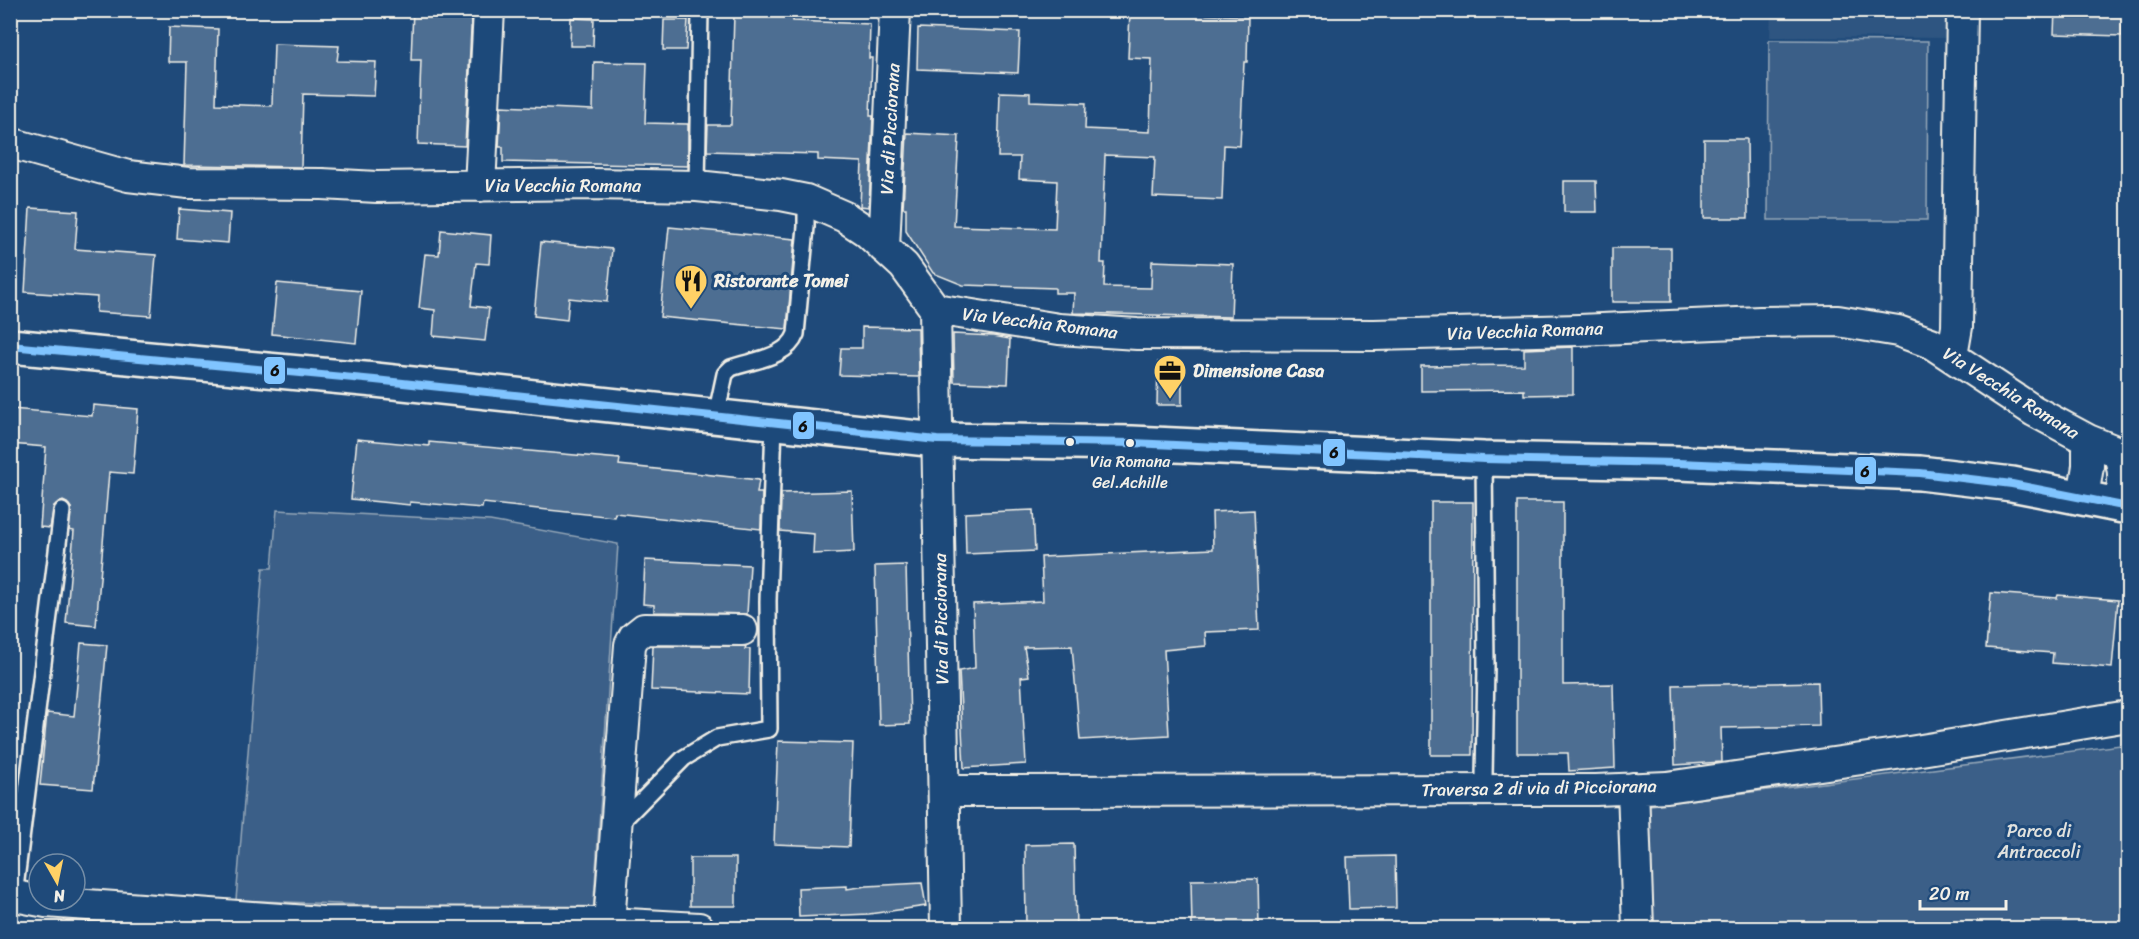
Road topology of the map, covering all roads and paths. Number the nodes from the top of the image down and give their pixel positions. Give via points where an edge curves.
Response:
1 (489, 10) edge
2 (700, 10) edge
3 (895, 10) edge
4 (1962, 10) edge
5 (10, 143) edge
6 (480, 186) junction
7 (698, 186) junction
8 (806, 200) junction
9 (884, 248) junction
10 (935, 309) junction
11 (10, 346) edge
12 (1952, 356) junction
13 (716, 416) junction
14 (774, 423) junction
15 (937, 440) junction
16 (2088, 440) junction
17 (2123, 454) edge
18 (1484, 459) junction
19 (2083, 497) junction
20 (2123, 506) edge
21 (62, 511) dead end
22 (742, 630) dead end
23 (2128, 716) edge
24 (1484, 777) dead end
25 (1634, 788) junction
26 (945, 791) junction
27 (616, 825) junction
28 (12, 895) edge
29 (46, 915) edge
30 (609, 923) junction
31 (322, 925) edge
32 (699, 928) edge
33 (946, 928) edge
34 (1638, 928) edge

1 - 6 street
2 - 7 lane
3 - 9 street, Via di Picciorana
4 - 12 street via 1957,327
5 - 6 street, Via Vecchia Romana via 128,176 188,183
6 - 7 street, Via Vecchia Romana
7 - 8 street, Via Vecchia Romana
8 - 9 street, Via Vecchia Romana via 845,217
8 - 13 lane via 792,343 783,351 731,368 725,374
9 - 10 street, Via Vecchia Romana via 904,266
10 - 12 street, Via Vecchia Romana via 1059,329 1137,334 1374,335 1838,321 1898,331
10 - 15 street, Via di Picciorana
11 - 13 main road
12 - 16 street, Via Vecchia Romana via 2034,411
13 - 14 main road
14 - 15 main road
14 - 27 lane via 768,601 769,729 717,738 684,758
15 - 18 main road via 1132,443
15 - 26 street, Via di Picciorana
16 - 17 street, Via Vecchia Romana
16 - 19 street, Via Vecchia Romana
17 - 20 street, Via Vecchia Romana
18 - 19 main road via 1920,473
18 - 24 lane
19 - 20 main road
21 - 28 lane
22 - 27 street via 644,629 633,637
23 - 25 street, Traversa 2 di via di Picciorana via 1891,755
25 - 26 street, Traversa 2 di via di Picciorana
25 - 34 street
26 - 33 street, Via di Picciorana
27 - 30 street
28 - 29 street
29 - 31 street
30 - 31 street
30 - 32 street

